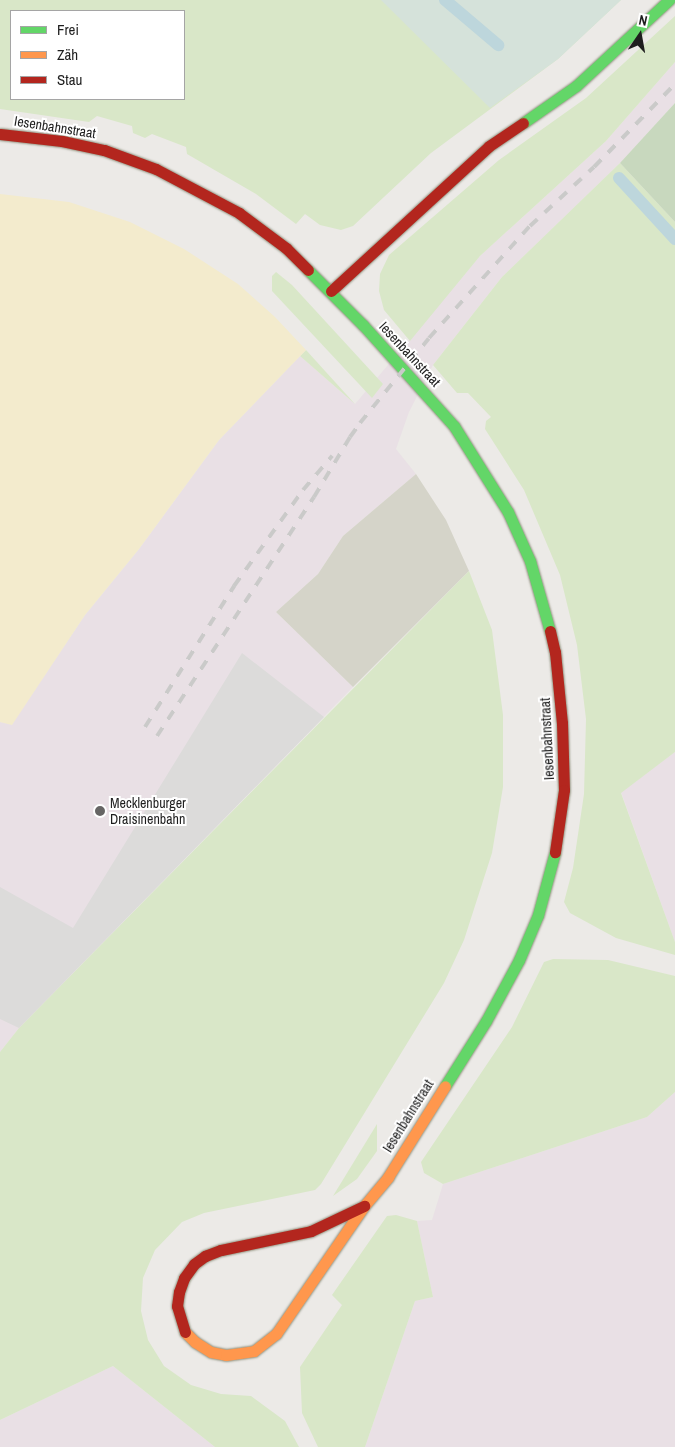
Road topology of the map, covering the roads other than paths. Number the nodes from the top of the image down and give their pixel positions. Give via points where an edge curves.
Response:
1 (669, 0) edge
2 (0, 134) edge
3 (331, 291) junction
4 (364, 1206) junction

1 - 3 street via 576,86 489,146
2 - 3 street, Iesenbahnstraat via 79,144 156,169 238,213 286,248
3 - 4 street, Iesenbahnstraat via 454,426 508,512 530,561 545,609 555,652 562,723 564,790 553,865 538,915 519,960 486,1021 393,1169
4 - 4 street, Iesenbahnstraat via 310,1231 205,1256 194,1264 179,1292 180,1320 186,1333 211,1352 226,1355 240,1354 265,1344 276,1334

